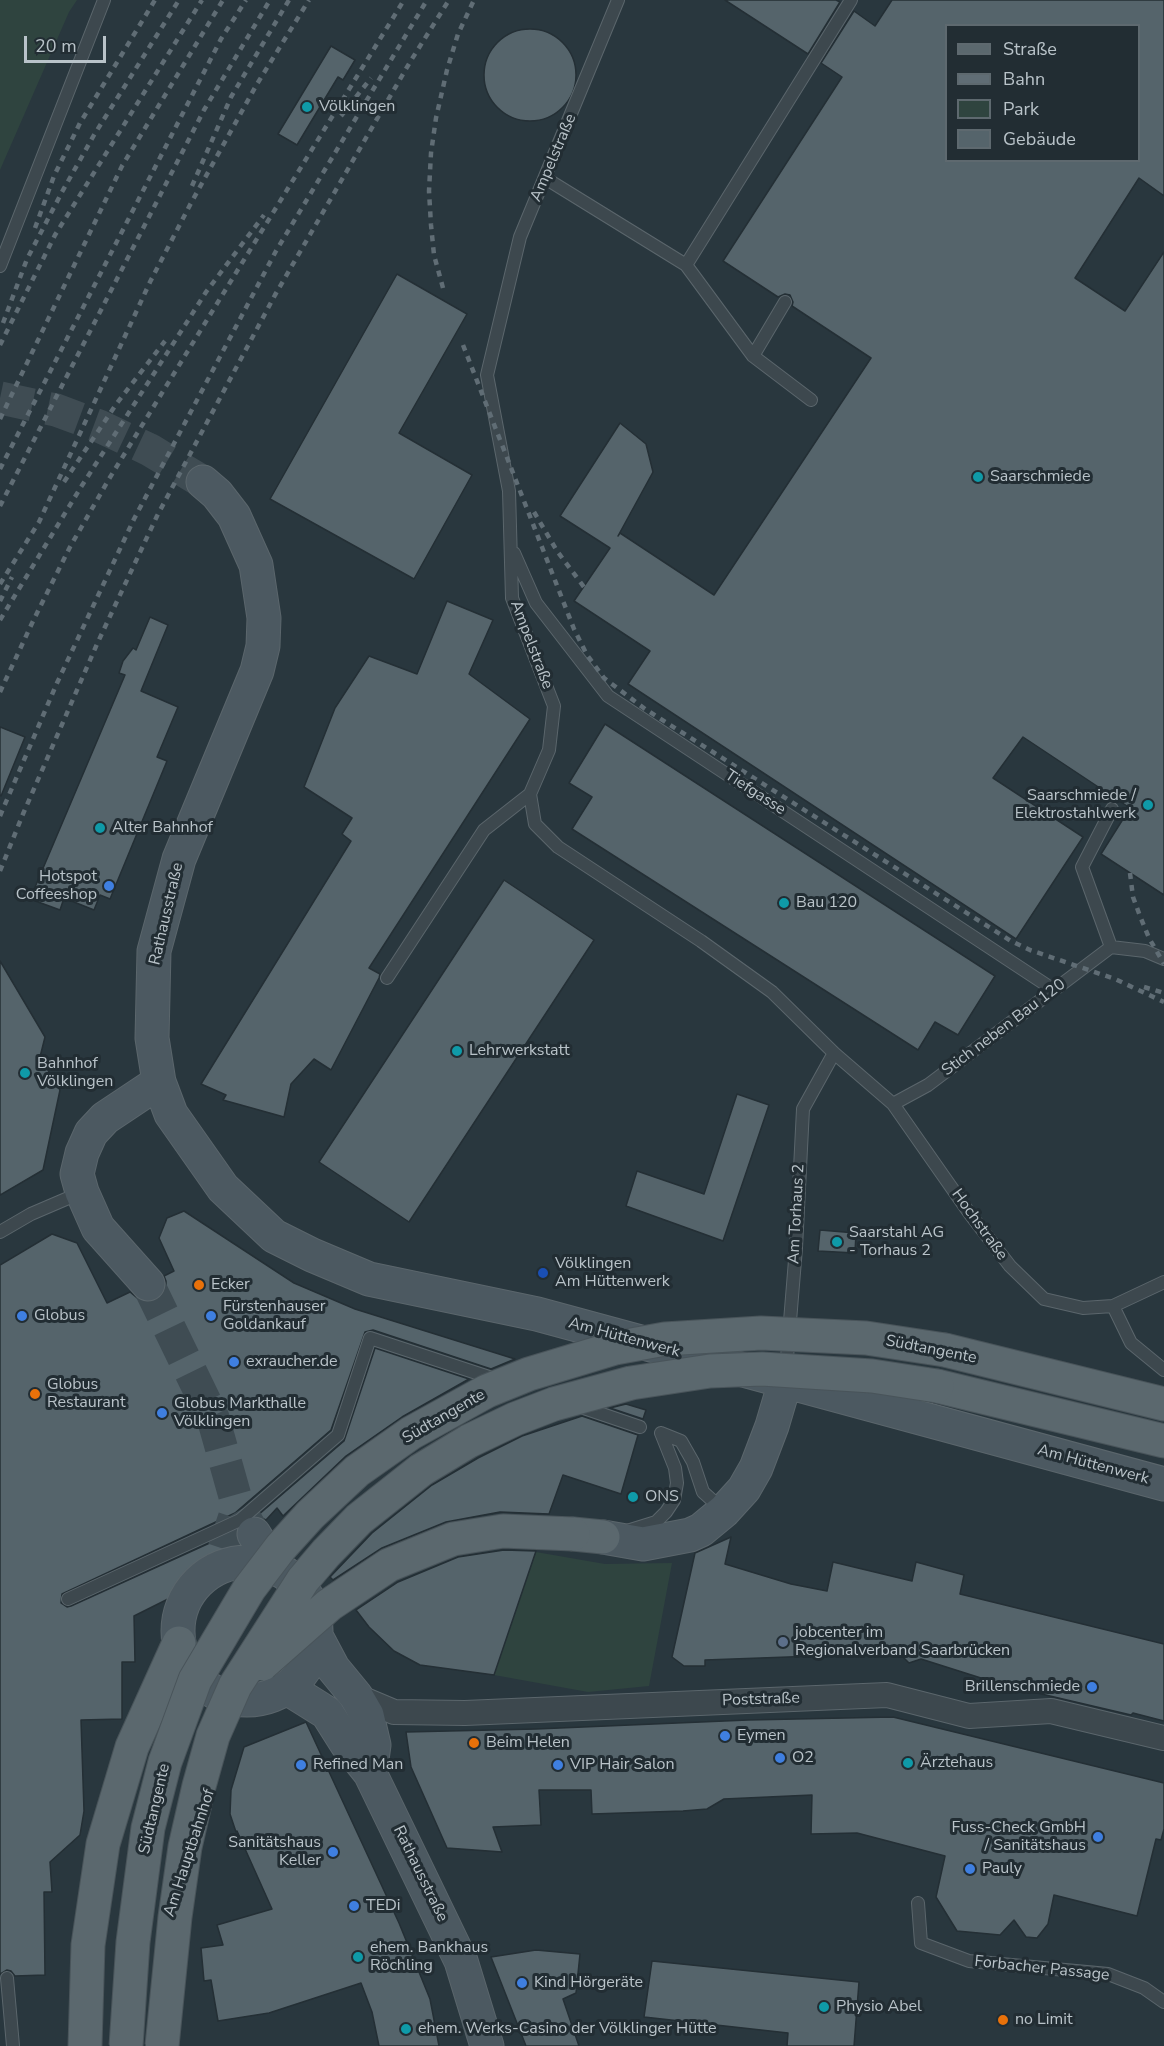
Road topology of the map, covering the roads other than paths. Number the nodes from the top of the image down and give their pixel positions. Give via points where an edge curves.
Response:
1 (104, 0) edge
2 (618, 0) edge
3 (851, 0) edge
4 (545, 178) junction
5 (686, 265) junction
6 (0, 266) edge
7 (785, 302) dead end
8 (753, 356) junction
9 (812, 400) dead end
10 (203, 482) tunnel mouth
11 (510, 545) junction
12 (530, 794) junction
13 (1112, 809) dead end
14 (1111, 947) junction
15 (1164, 959) edge
16 (387, 978) dead end
17 (1054, 990) junction
18 (834, 1053) junction
19 (159, 1082) junction
20 (893, 1104) junction
21 (81, 1192) junction
22 (0, 1232) edge
23 (1164, 1282) edge
24 (148, 1284) tunnel mouth
25 (1113, 1306) junction
26 (1164, 1370) edge
27 (785, 1382) junction
28 (1164, 1404) edge
29 (640, 1427) dead end
30 (1164, 1441) edge
31 (1164, 1484) edge
32 (724, 1511) junction
33 (254, 1534) tunnel mouth
34 (588, 1535) junction
35 (275, 1568) junction
36 (68, 1599) dead end
37 (316, 1636) junction
38 (180, 1643) junction
39 (286, 1688) junction
40 (238, 1693) junction
41 (356, 1696) junction
42 (1164, 1738) edge
43 (370, 1773) junction
44 (918, 1903) dead end
45 (7, 1978) dead end
46 (1164, 2002) edge
47 (13, 2046) edge
48 (85, 2046) edge
49 (126, 2046) edge
50 (161, 2046) edge
51 (487, 2046) edge

1 - 6 lane
2 - 4 lane, Ampelstraße
3 - 5 lane
4 - 5 lane
4 - 11 lane, Ampelstraße via 520,237 487,375 509,491
5 - 8 lane
7 - 8 lane
8 - 9 lane
10 - 19 main road, Rathausstraße via 234,516 256,565 264,618 263,646 257,671 179,859 154,951 152,1038
11 - 12 lane, Ampelstraße via 512,598 554,706 549,750
11 - 17 lane, Tiefgasse via 536,603 608,696
12 - 16 lane via 484,830
12 - 18 lane via 536,824 558,847 772,992
13 - 14 lane via 1082,867
14 - 15 lane via 1145,951
14 - 17 lane, Stich neben Bau 120
17 - 20 lane, Stich neben Bau 120 via 928,1085
18 - 20 lane, Hochstraße
18 - 27 lane, Am Torhaus 2 via 803,1109
19 - 21 main road via 105,1118 91,1133 77,1174
19 - 27 main road, Am Hüttenwerk via 171,1114 224,1188 274,1236 312,1255 369,1279 537,1314
20 - 25 lane, Hochstraße via 1010,1266 1044,1299 1083,1308
21 - 22 lane
21 - 24 main road via 98,1228
23 - 25 lane, Hochstraße
25 - 26 lane via 1131,1343
27 - 31 main road, Am Hüttenwerk
27 - 32 main road via 756,1468
28 - 49 main road, Südtangente, bridge via 945,1350 866,1338 761,1333 665,1339 551,1366 487,1391 411,1433 357,1471 280,1547 249,1589 195,1680 165,1762 148,1828 133,1941
29 - 36 lane via 370,1338 338,1435 240,1520
30 - 40 main road, Südtangente, bridge via 937,1386 872,1376 762,1369 711,1371 631,1383 516,1419 468,1441 421,1470 359,1519 303,1580
32 - 34 main road via 701,1530 673,1539 643,1544
32 - 34 lane via 704,1492 681,1441 661,1433 677,1483 674,1500 666,1512 656,1522 638,1529
33 - 35 main road
34 - 40 main road, bridge via 503,1531 453,1539 389,1565 329,1605
35 - 37 main road via 302,1588 315,1618
35 - 38 main road via 220,1558 188,1594 181,1611
37 - 39 main road via 306,1667
37 - 41 main road via 333,1668
38 - 40 main road via 186,1661 202,1684 224,1697
38 - 48 main road via 132,1747 103,1844 88,1945
39 - 40 main road via 263,1698
39 - 43 main road, Rathausstraße via 327,1713
40 - 50 main road, Südtangente, bridge via 213,1736 185,1847
41 - 42 street, Poststraße via 394,1712 465,1713 886,1695 969,1716 1051,1711
41 - 43 main road via 368,1715 374,1745
43 - 51 main road, Rathausstraße via 461,1962
44 - 46 lane, Forbacher Passage via 921,1943 969,1961 1108,1974 1144,1988
45 - 47 lane

